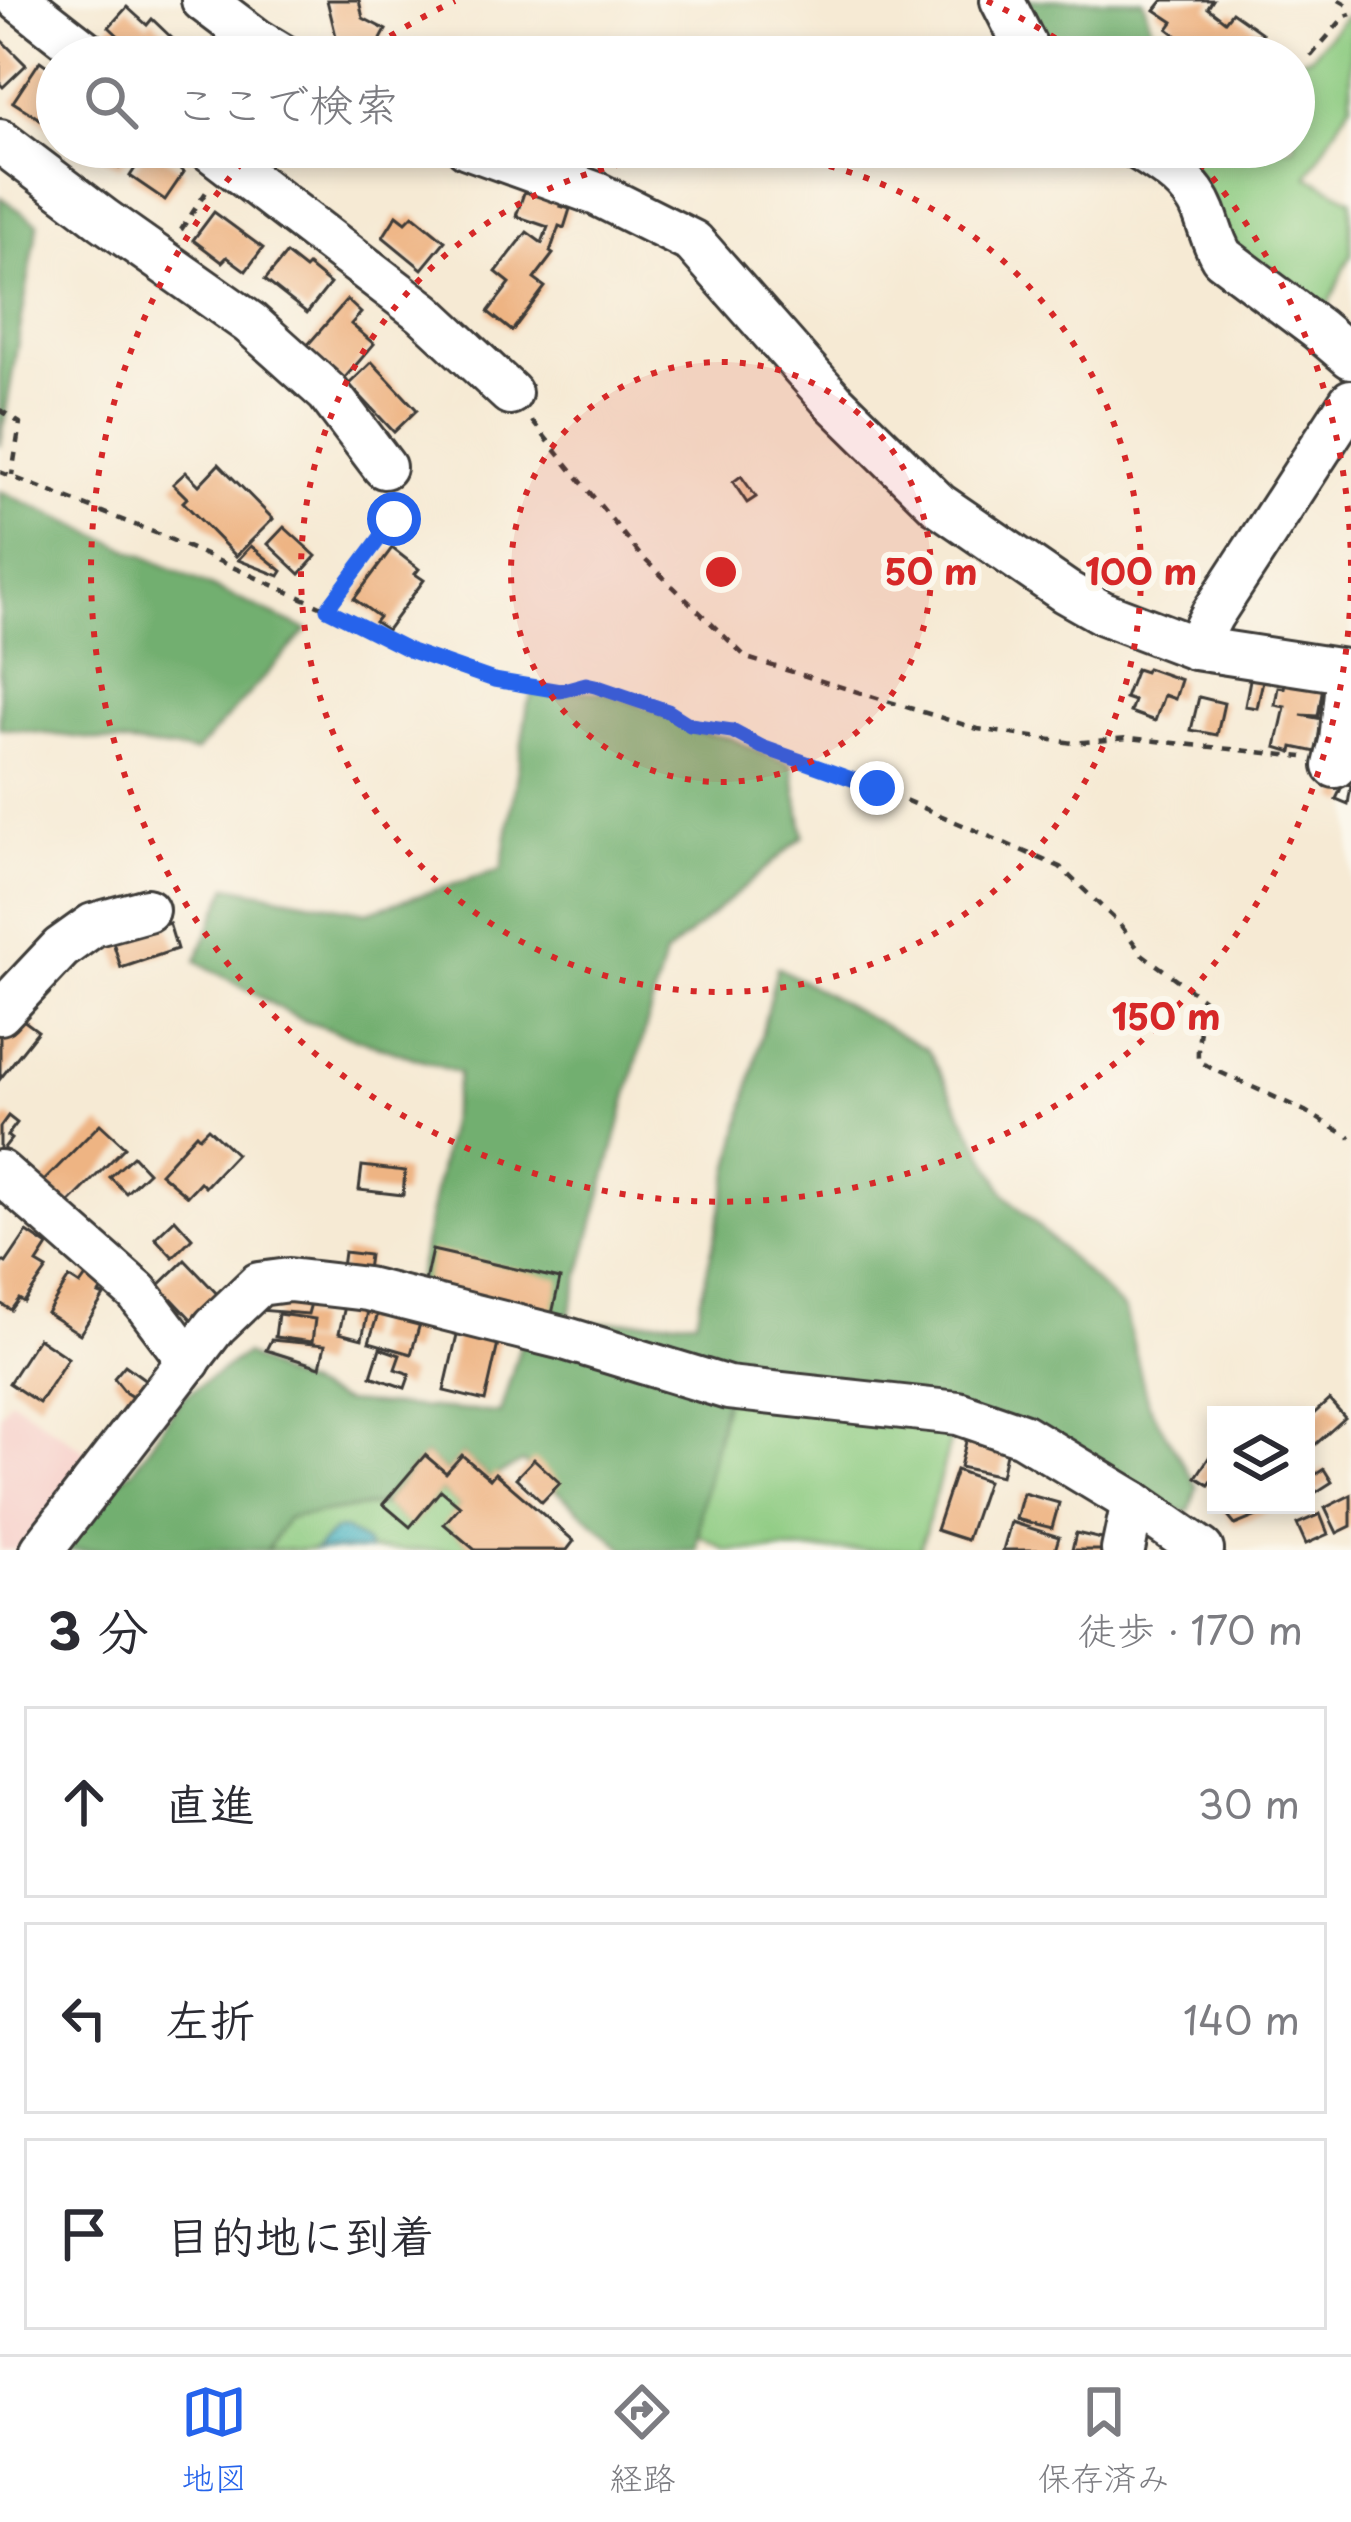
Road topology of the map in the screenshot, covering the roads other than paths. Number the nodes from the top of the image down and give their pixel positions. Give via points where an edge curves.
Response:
1 (19, 0) edge
2 (203, 0) edge
3 (1002, 0) edge
4 (65, 36) edge
5 (251, 36) edge
6 (1020, 36) edge
7 (0, 141) edge
8 (36, 168) edge
9 (37, 168) edge
10 (234, 168) edge
11 (525, 168) edge
12 (1171, 168) edge
13 (1351, 357) edge
14 (510, 394) road end
15 (1351, 401) edge
16 (384, 466) road end
17 (1196, 648) junction
18 (1350, 672) edge
19 (1335, 766) road end
20 (147, 910) dead end
21 (0, 1013) edge
22 (0, 1172) edge
23 (189, 1360) junction
24 (1133, 1502) junction
25 (42, 1550) edge
26 (1123, 1550) edge
27 (1202, 1550) edge

1 - 4 street
2 - 5 street
3 - 6 street
7 - 8 street
9 - 16 street via 250,322 328,393
10 - 14 street via 424,313
11 - 17 street via 693,242 833,401 938,504 1102,613
12 - 13 street via 1202,206 1222,257
15 - 17 street
17 - 18 street
18 - 19 street
20 - 21 street via 93,925
22 - 23 street via 137,1292
23 - 24 street via 259,1284 367,1289 728,1388 958,1413 1022,1435
23 - 25 street
24 - 26 street
24 - 27 street

